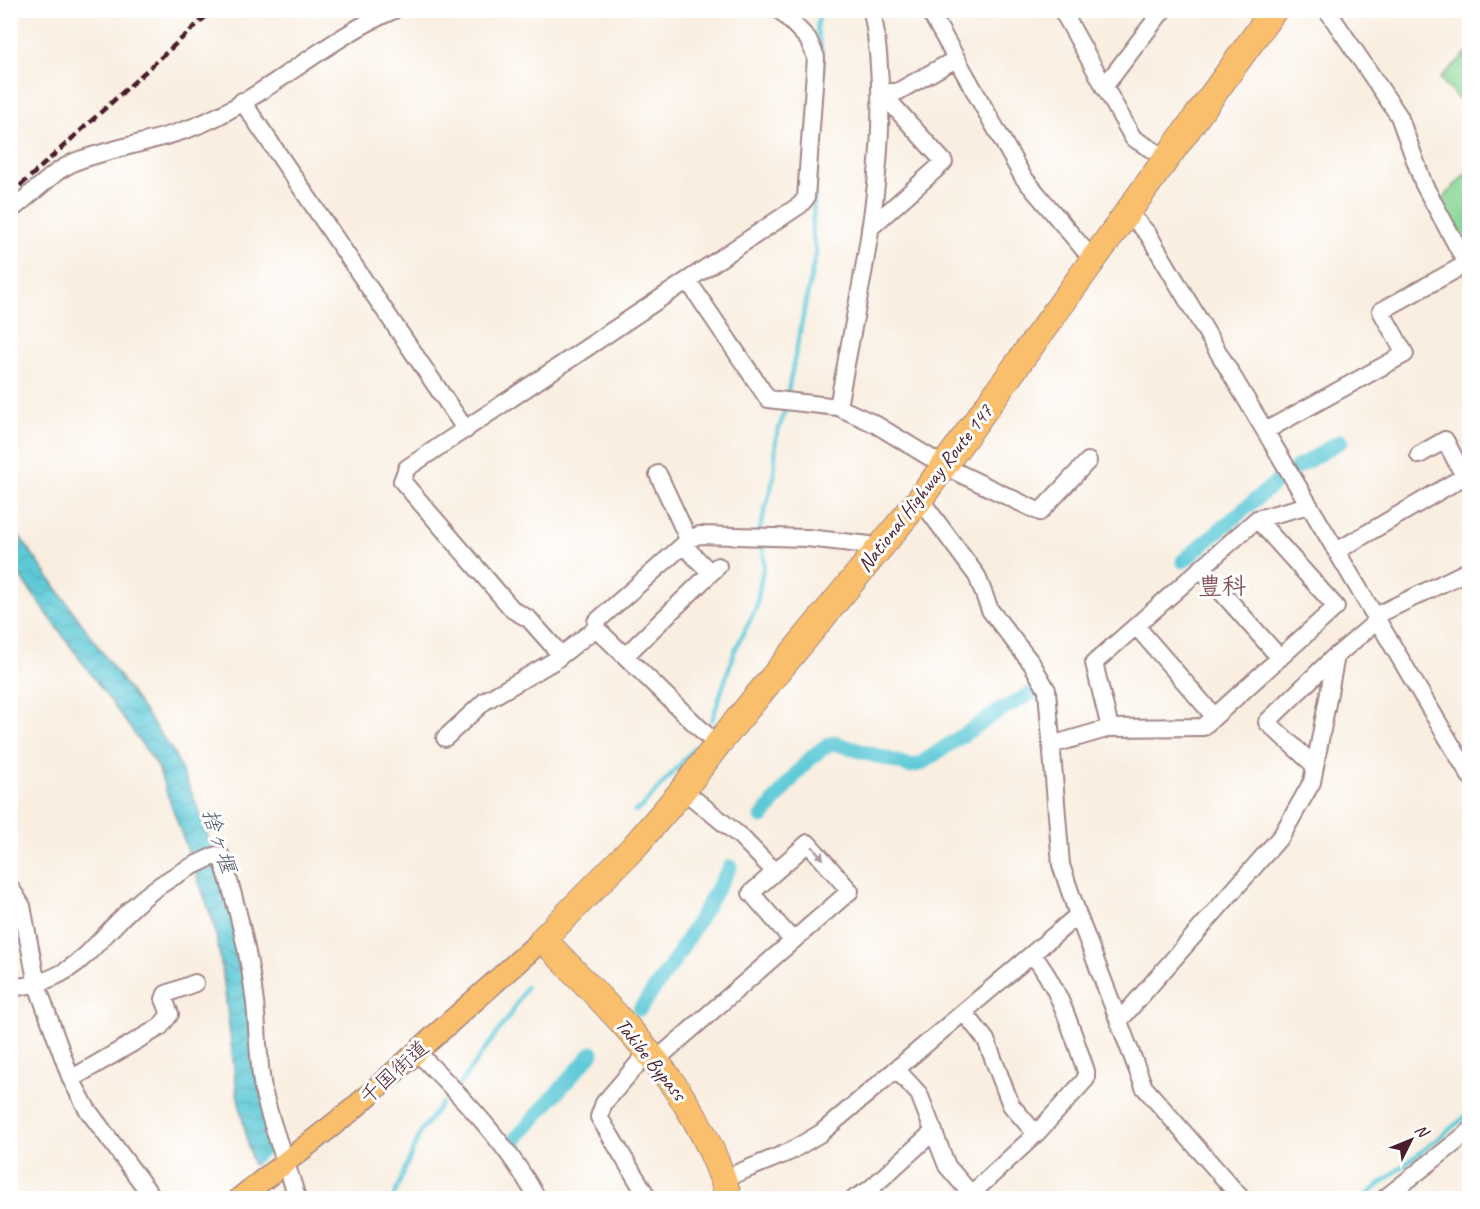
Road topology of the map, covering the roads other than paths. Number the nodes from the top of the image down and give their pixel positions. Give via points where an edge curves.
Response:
1 (394, 10) edge
2 (780, 10) edge
3 (872, 10) edge
4 (929, 10) edge
5 (1062, 10) edge
6 (1163, 10) edge
7 (1274, 10) edge
8 (1327, 10) edge
9 (956, 59) junction
10 (1104, 87) junction
11 (881, 92) junction
12 (242, 101) junction
13 (1167, 159) junction
14 (10, 211) edge
15 (1128, 212) junction
16 (870, 228) junction
17 (1096, 258) junction
18 (1468, 267) edge
19 (688, 281) junction
20 (838, 407) junction
21 (466, 430) junction
22 (1265, 431) junction
23 (1419, 455) dead end
24 (1088, 461) dead end
25 (944, 466) junction
26 (658, 474) dead end
27 (1467, 475) edge
28 (920, 498) junction
29 (1309, 505) junction
30 (1257, 519) junction
31 (686, 543) junction
32 (878, 550) junction
33 (1337, 551) junction
34 (1201, 569) junction
35 (1470, 570) edge
36 (1376, 618) junction
37 (1136, 626) junction
38 (596, 628) junction
39 (561, 655) junction
40 (625, 656) junction
41 (1336, 656) junction
42 (1280, 657) junction
43 (1214, 716) junction
44 (1110, 728) junction
45 (445, 738) dead end
46 (717, 745) junction
47 (1051, 745) junction
48 (1315, 766) junction
49 (1470, 776) edge
50 (683, 790) junction
51 (775, 872) junction
52 (10, 887) edge
53 (1078, 915) junction
54 (543, 939) junction
55 (793, 941) junction
56 (1032, 954) junction
57 (195, 983) dead end
58 (37, 985) junction
59 (10, 988) edge
60 (964, 1012) junction
61 (1120, 1020) junction
62 (417, 1053) junction
63 (652, 1056) junction
64 (896, 1069) junction
65 (71, 1079) junction
66 (934, 1131) junction
67 (1036, 1134) junction
68 (1466, 1134) edge
69 (284, 1164) junction
70 (726, 1189) edge
71 (969, 1196) edge
72 (153, 1198) edge
73 (240, 1198) edge
74 (297, 1198) edge
75 (537, 1198) edge
76 (648, 1198) edge
77 (855, 1198) edge
78 (1241, 1198) edge
79 (1385, 1198) edge

1 - 12 street via 338,38
2 - 19 street via 808,39 816,57 806,198
3 - 11 street
4 - 9 street
5 - 10 street
6 - 10 street
7 - 13 highway, National Highway Route 147
8 - 18 street via 1399,116 1424,185
9 - 11 street via 897,92
9 - 17 street via 1023,177 1087,253
10 - 13 street via 1133,138
11 - 16 street
11 - 16 street via 944,162
12 - 14 street via 183,131 74,162
12 - 21 street
13 - 15 highway, National Highway Route 147
15 - 17 highway, National Highway Route 147
15 - 22 street via 1148,234
16 - 20 street
17 - 25 highway, National Highway Route 147
18 - 22 street via 1382,311 1405,354
19 - 20 street via 768,399
19 - 21 street
20 - 25 street via 885,429
21 - 39 street via 407,468 402,481 513,610 529,620
22 - 29 street
23 - 27 street via 1445,441
24 - 25 street via 1040,512
25 - 28 highway, National Highway Route 147
26 - 31 street via 686,534
27 - 33 street
28 - 32 highway, National Highway Route 147
28 - 47 street via 977,576 990,610 1041,677 1047,690
29 - 30 street
29 - 33 street
30 - 34 street
30 - 42 street via 1336,608
31 - 32 street via 699,535 727,534 870,545
31 - 38 street via 596,622
31 - 40 street via 687,549 714,570
32 - 46 highway, National Highway Route 147
33 - 36 street
34 - 37 street
34 - 42 street
35 - 36 street
36 - 41 street
36 - 49 street
37 - 43 street
37 - 44 street via 1094,663
38 - 39 street
38 - 40 street
39 - 45 street via 485,701
40 - 46 street
41 - 48 street
41 - 48 street via 1267,722
42 - 43 street
43 - 44 street via 1203,727
44 - 47 street
46 - 50 highway, National Highway Route 147
47 - 53 street via 1061,865
48 - 61 street via 1312,783 1282,835
50 - 51 street via 741,837
50 - 54 highway, National Highway Route 147 via 634,847
51 - 55 street via 751,893
51 -> 55 street via 808,843 850,891
52 - 58 street via 22,906
53 - 56 street
53 - 61 street
54 - 62 main road, 千国街道
54 - 63 highway, Takibe Bypass
55 - 63 street
56 - 60 street
56 - 67 street via 1049,975 1063,1005 1086,1071 1082,1086
57 - 65 street via 166,994 170,1014 159,1027
58 - 59 street
58 - 65 street
58 - 69 street via 81,961 134,906 175,874 221,856 242,924 264,1091
60 - 64 street
60 - 67 street via 986,1040 1011,1105
61 - 78 street via 1144,1087
62 - 69 main road, 千国街道
62 - 75 street via 454,1089 512,1157
63 - 70 highway, Takibe Bypass via 698,1121
63 - 76 street via 604,1103 599,1117
64 - 66 street via 919,1094
64 - 70 street via 821,1133
65 - 72 street via 87,1109
66 - 71 street via 947,1166
66 - 77 street
67 - 71 street
68 - 79 street
69 - 73 main road, 千国街道
69 - 74 street

